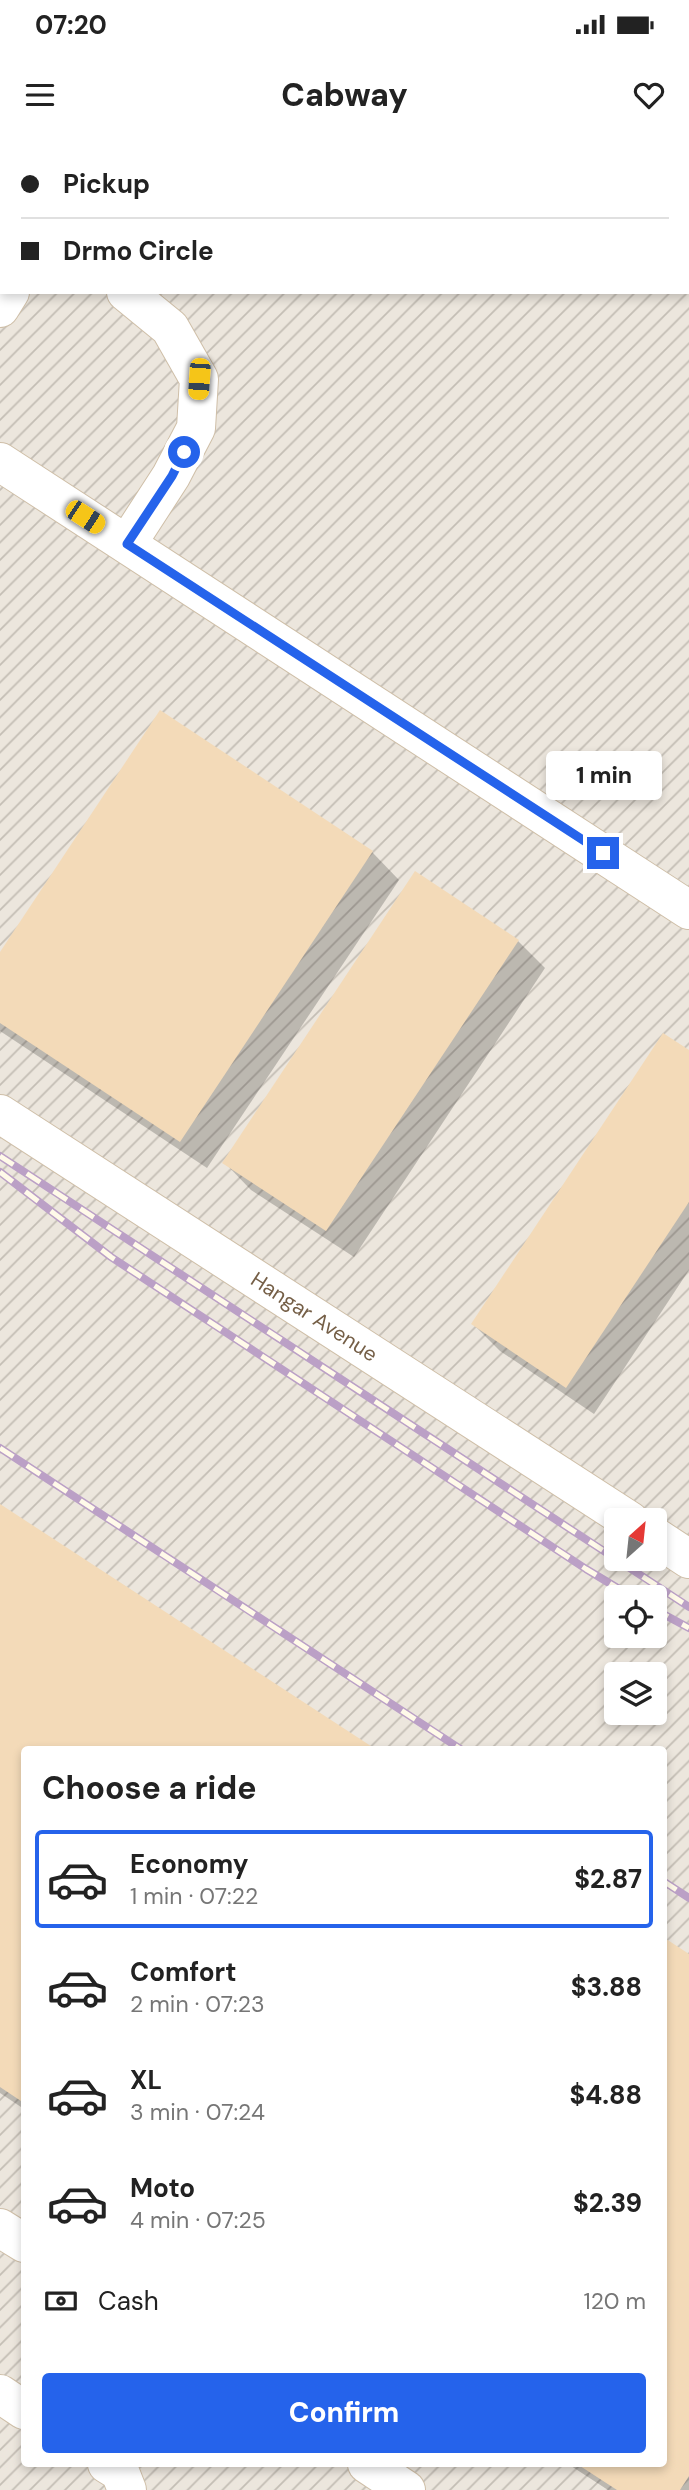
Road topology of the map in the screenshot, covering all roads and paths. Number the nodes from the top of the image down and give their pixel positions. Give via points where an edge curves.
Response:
1 (128, 294) edge
2 (0, 462) edge
3 (127, 544) junction
4 (689, 910) edge
5 (0, 1114) edge
6 (610, 1508) edge
7 (667, 1545) edge
8 (689, 1559) edge
9 (0, 2228) edge
10 (21, 2241) edge
11 (0, 2394) edge
12 (21, 2408) edge
13 (112, 2467) edge
14 (372, 2467) edge
15 (127, 2490) edge
16 (406, 2490) edge

1 - 3 lane via 170,328 199,379 196,428 172,476
2 - 3 lane
3 - 4 lane
5 - 6 lane, Hangar Avenue
7 - 8 lane
9 - 10 lane
11 - 12 lane
13 - 15 lane via 120,2472
14 - 16 lane

